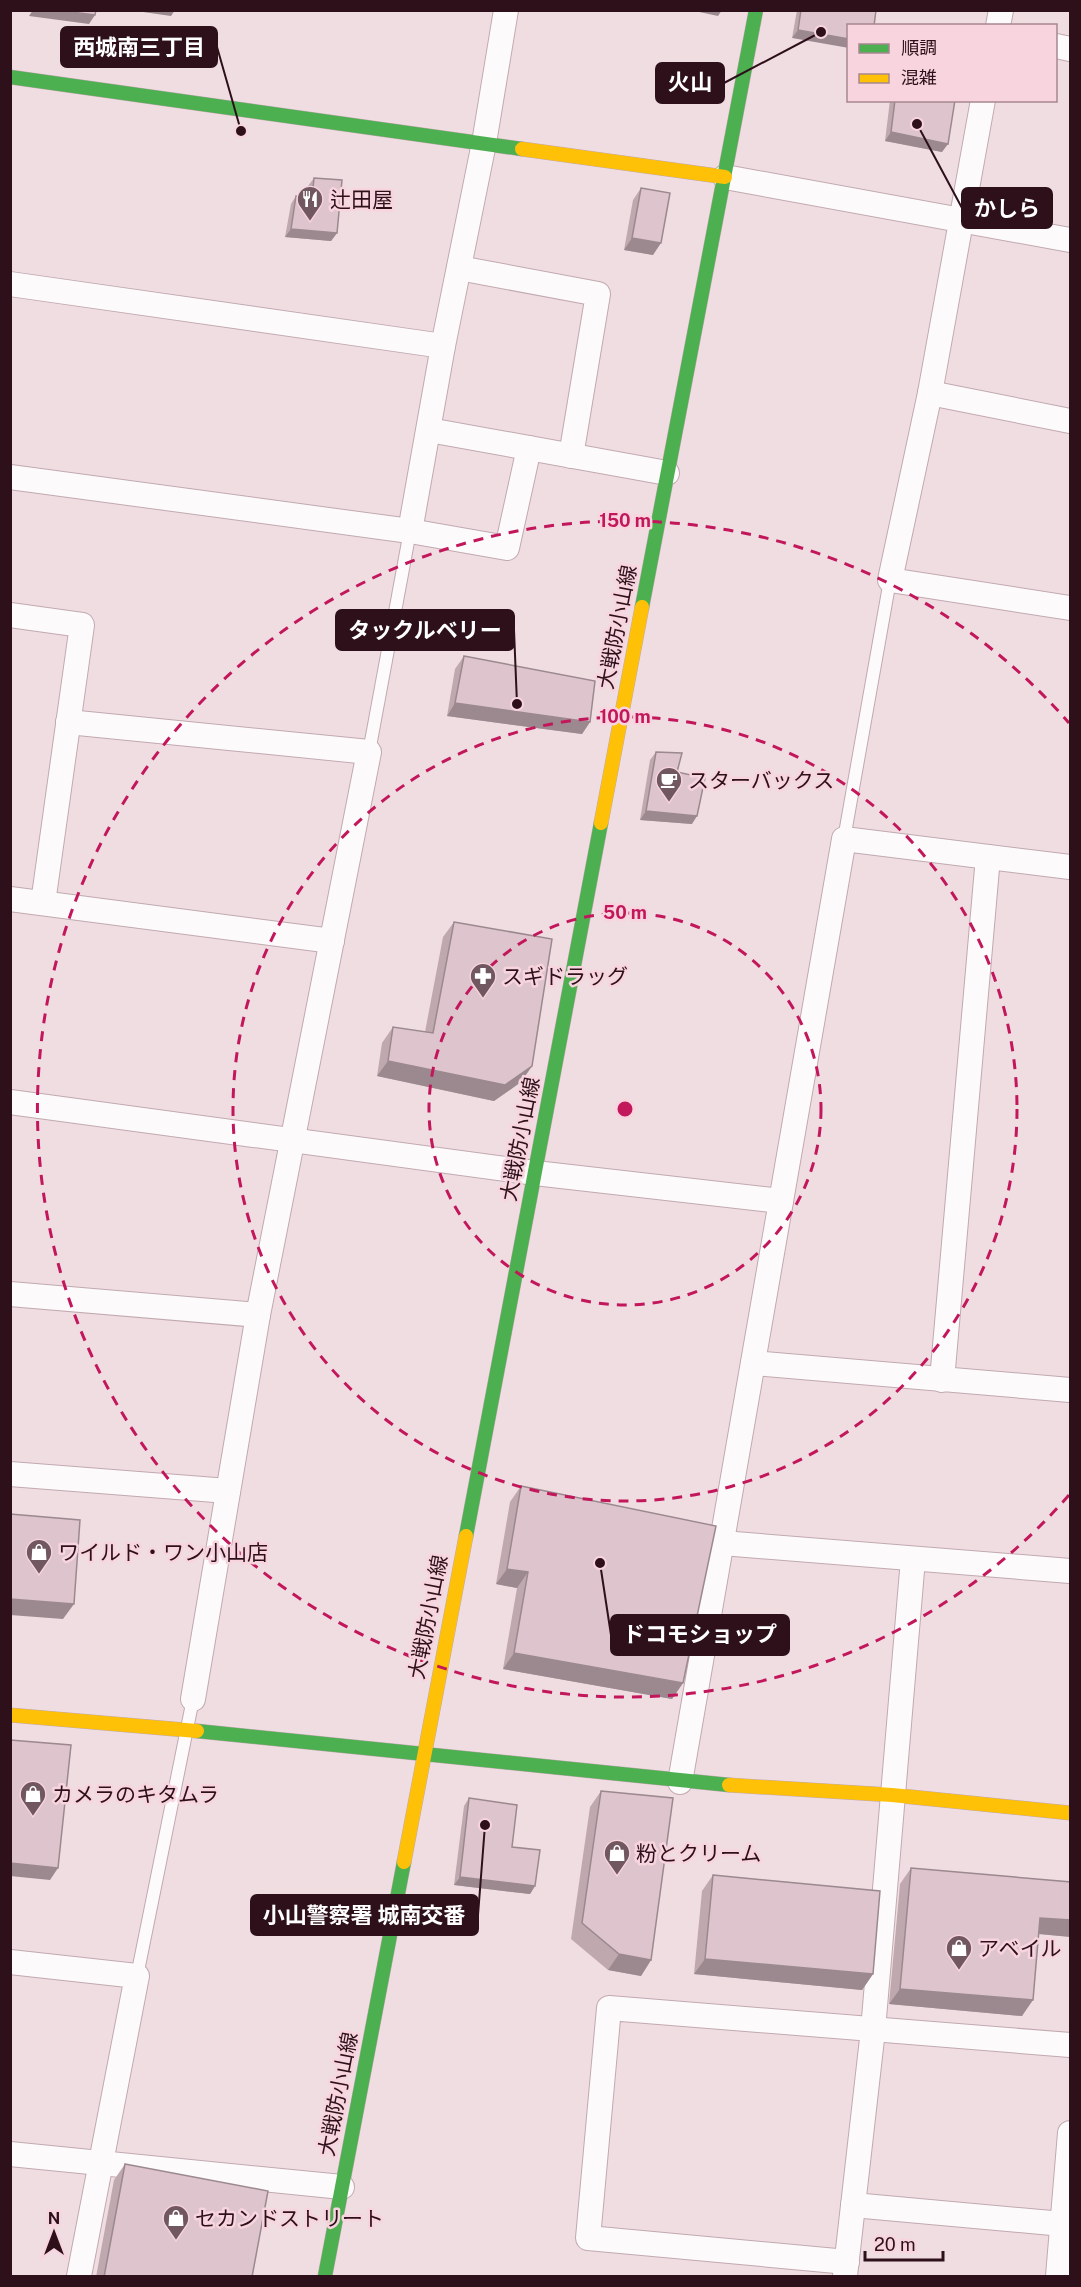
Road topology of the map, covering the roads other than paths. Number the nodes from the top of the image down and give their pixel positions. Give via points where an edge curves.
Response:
1 (506, 10) edge
2 (756, 10) edge
3 (10, 77) edge
4 (983, 102) edge
5 (484, 143) junction
6 (725, 177) junction
7 (960, 219) junction
8 (1071, 240) edge
9 (459, 268) junction
10 (10, 284) edge
11 (443, 346) junction
12 (930, 393) junction
13 (1071, 421) edge
14 (429, 430) junction
15 (529, 448) junction
16 (572, 456) junction
17 (667, 473) junction
18 (10, 477) edge
19 (410, 531) junction
20 (890, 580) junction
21 (1071, 608) edge
22 (10, 615) edge
23 (68, 722) junction
24 (369, 752) junction
25 (844, 839) junction
26 (988, 856) junction
27 (1071, 867) edge
28 (10, 899) edge
29 (43, 903) junction
30 (332, 941) junction
31 (10, 1102) edge
32 (292, 1138) junction
33 (535, 1173) junction
34 (781, 1201) junction
35 (10, 1294) edge
36 (258, 1315) junction
37 (753, 1363) junction
38 (942, 1380) junction
39 (1071, 1390) edge
40 (10, 1474) edge
41 (228, 1491) junction
42 (722, 1543) junction
43 (913, 1559) junction
44 (1071, 1571) edge
45 (194, 1699) joint
46 (10, 1715) edge
47 (189, 1730) junction
48 (423, 1754) junction
49 (680, 1782) junction
50 (892, 1795) junction
51 (1071, 1813) edge
52 (10, 1962) edge
53 (137, 1976) junction
54 (873, 2030) junction
55 (1071, 2045) edge
56 (1071, 2133) edge
57 (10, 2154) edge
58 (100, 2162) junction
59 (342, 2187) junction
60 (853, 2205) junction
61 (1063, 2224) junction
62 (846, 2269) edge
63 (79, 2277) edge
64 (325, 2277) edge
65 (1058, 2277) edge

1 - 5 street
2 - 6 main road, 大戦防小山線
3 - 5 main road
4 - 7 street
5 - 6 main road
5 - 9 street
6 - 7 street
6 - 17 main road, 大戦防小山線
7 - 8 street
7 - 12 street
9 - 11 street
9 - 16 street via 598,294
10 - 11 street
11 - 14 street
12 - 13 street
12 - 20 street
14 - 15 street
14 - 19 street
15 - 16 street
15 - 19 street via 507,548
16 - 17 street
17 - 33 main road, 大戦防小山線
18 - 19 street
19 - 24 lane
20 - 21 street
20 - 25 lane
22 - 23 street via 82,625
23 - 24 street
23 - 29 street
24 - 30 street
25 - 26 street
25 - 34 street
26 - 27 street
26 - 38 street
28 - 29 street
29 - 30 street
30 - 32 street
31 - 32 street
32 - 33 street
32 - 36 street
33 - 34 street
33 - 48 main road, 大戦防小山線
34 - 37 street
35 - 36 street
36 - 41 street
37 - 38 street
37 - 42 street
38 - 39 street
40 - 41 street
41 - 45 street
42 - 43 street
42 - 49 street
43 - 44 street
43 - 50 street
45 - 47 lane
46 - 47 main road
47 - 48 main road
47 - 53 lane
48 - 49 main road
48 - 59 main road, 大戦防小山線
49 - 50 main road
50 - 51 main road
50 - 54 street
52 - 53 street
53 - 58 street
54 - 55 street
54 - 60 street
54 - 62 street via 609,2008 588,2238
56 - 61 street
57 - 58 street
58 - 59 street
58 - 63 street
59 - 64 main road, 大戦防小山線
60 - 61 street
60 - 62 street
61 - 65 street

